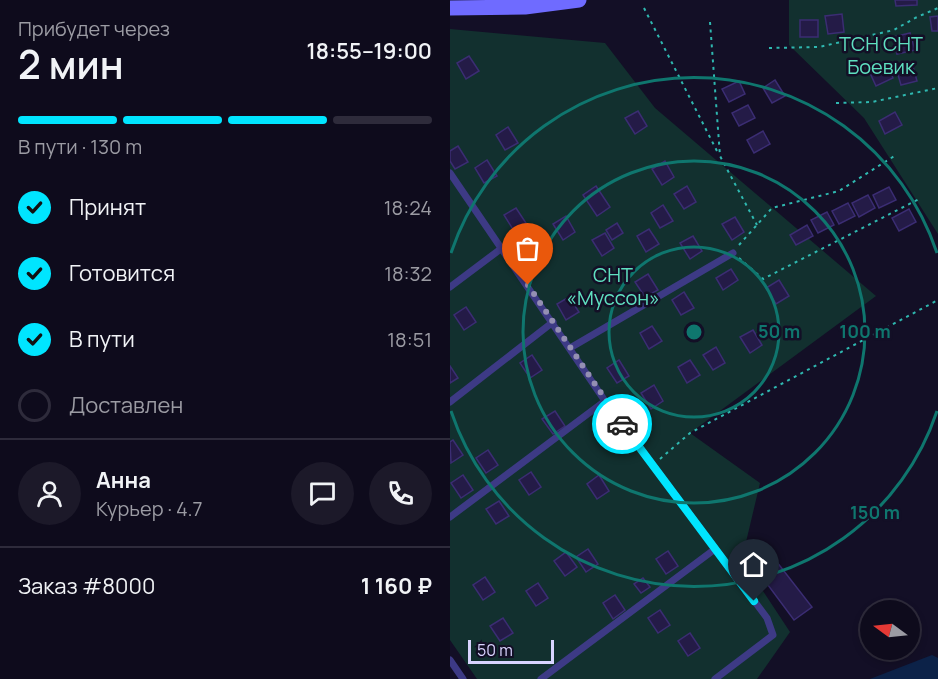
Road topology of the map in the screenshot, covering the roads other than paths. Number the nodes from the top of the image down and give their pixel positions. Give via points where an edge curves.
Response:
1 (574, 1) edge
2 (450, 8) edge
3 (450, 173) edge
4 (502, 248) junction
5 (733, 253) road end
6 (450, 287) edge
7 (553, 322) junction
8 (570, 348) junction
9 (605, 401) junction
10 (450, 402) edge
11 (450, 517) edge
12 (715, 549) junction
13 (450, 660) edge
14 (464, 679) edge
15 (540, 679) edge
16 (715, 679) edge

1 - 2 main road via 525,7
3 - 4 lane
4 - 6 lane
4 - 7 lane
5 - 8 lane
7 - 8 lane
7 - 10 lane
8 - 9 lane
9 - 11 lane
9 - 12 lane
12 - 15 lane
12 - 16 lane via 767,618 773,635
13 - 14 lane

